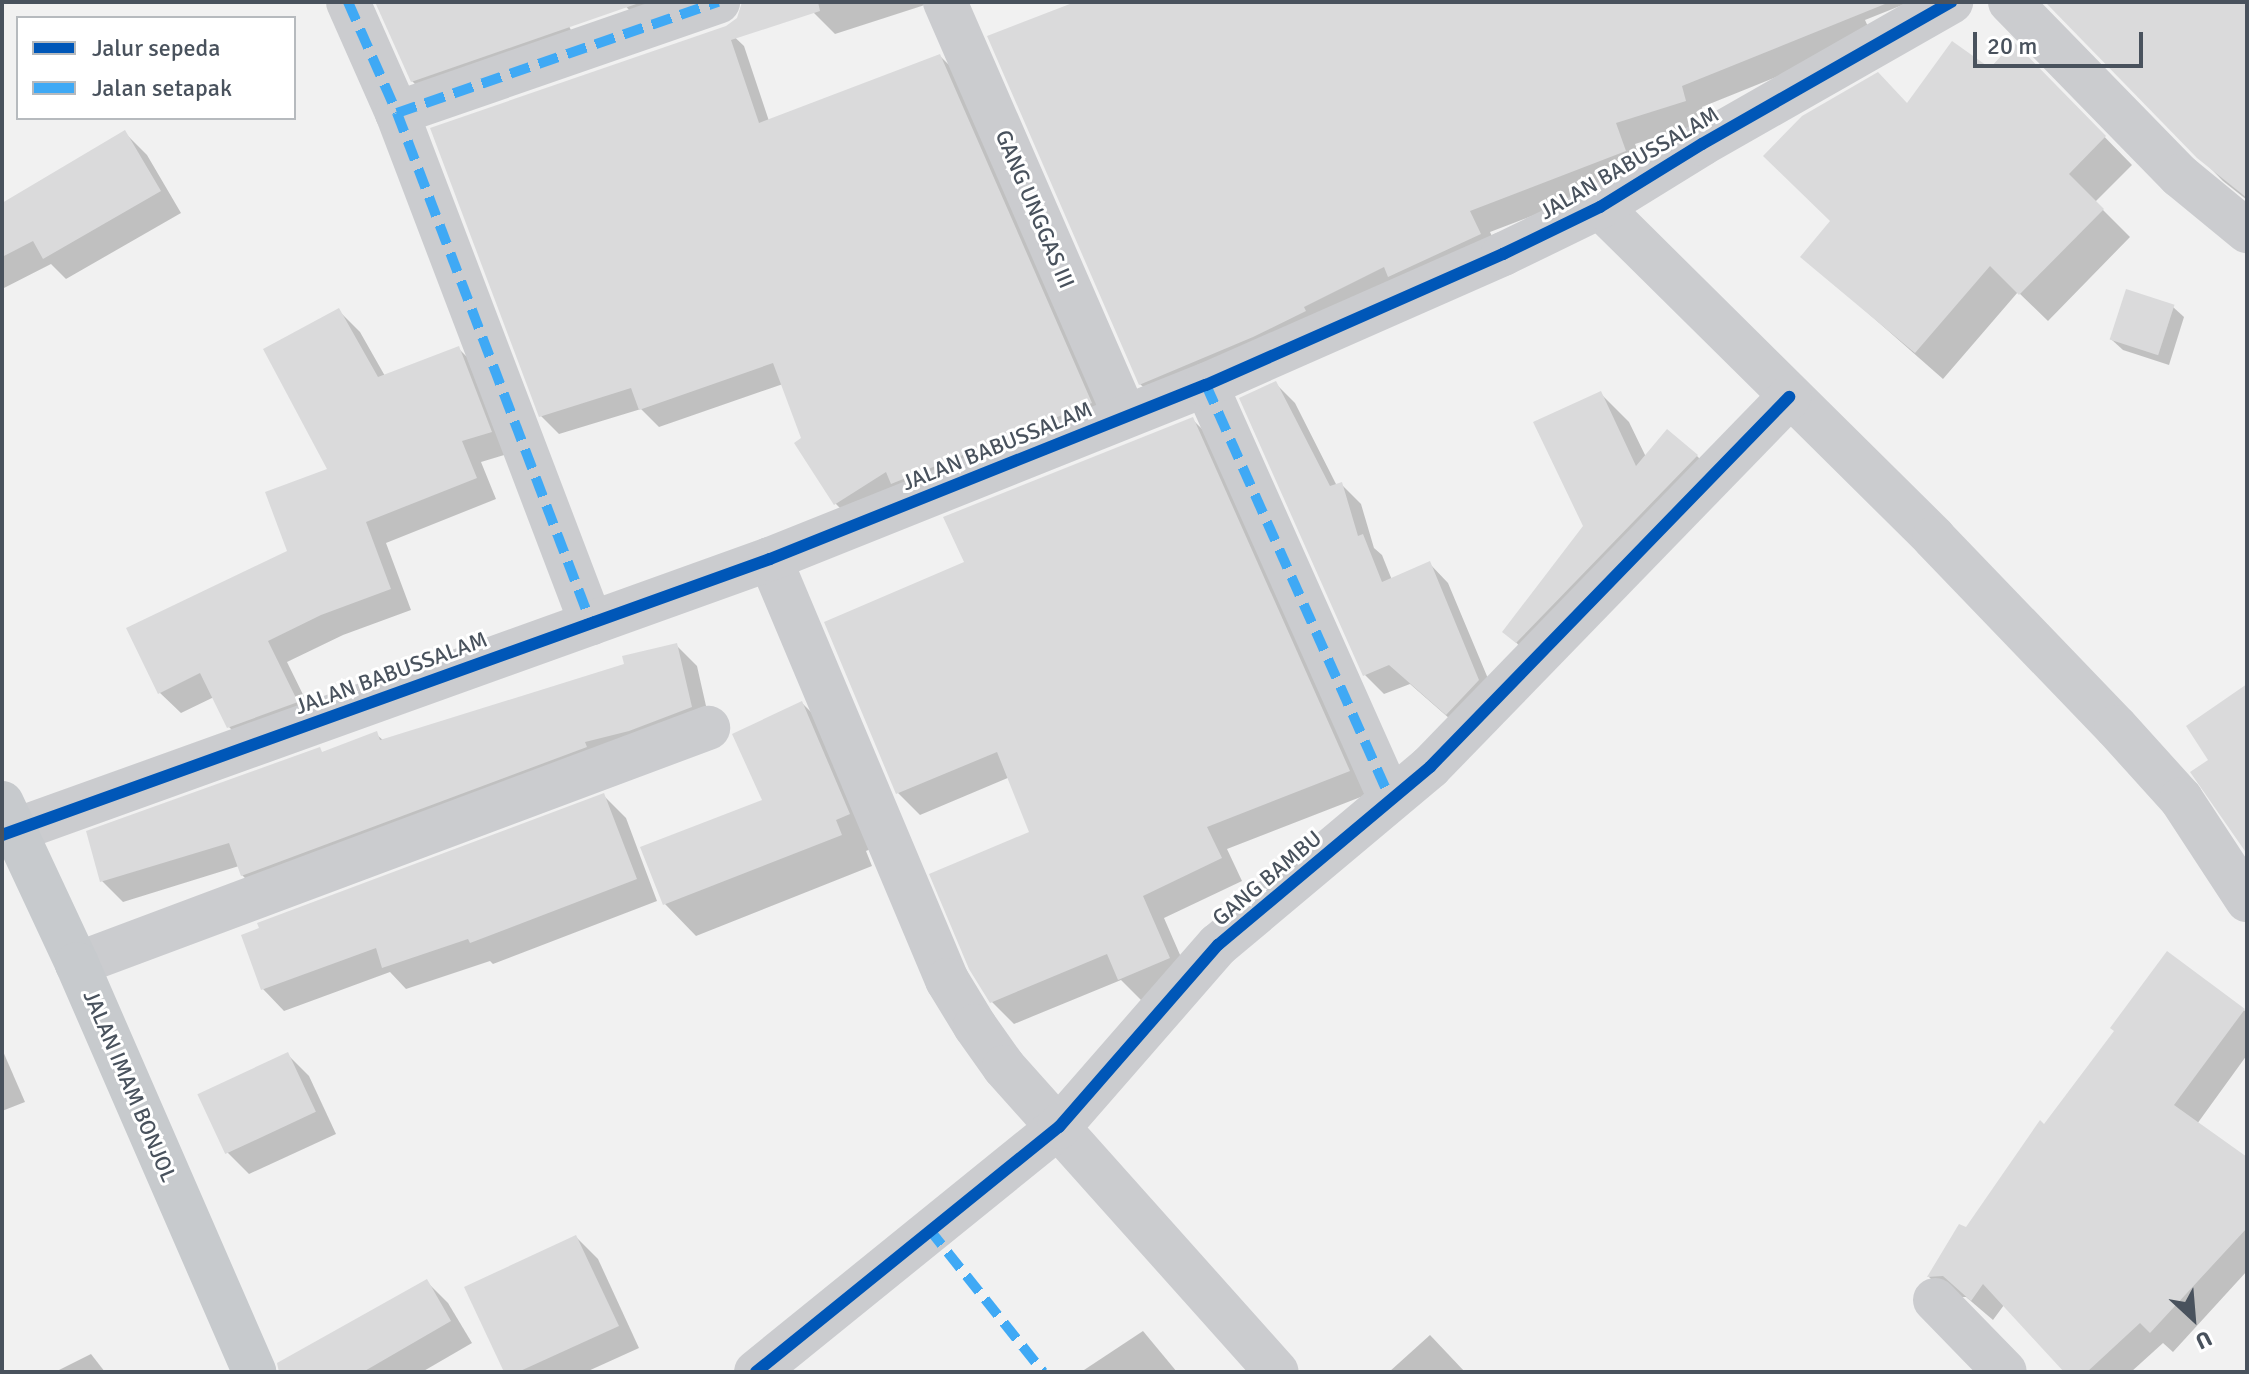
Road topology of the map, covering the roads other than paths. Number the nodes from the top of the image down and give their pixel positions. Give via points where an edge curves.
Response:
1 (348, 2) edge
2 (718, 2) edge
3 (945, 2) edge
4 (1951, 2) edge
5 (2010, 2) edge
6 (397, 113) junction
7 (1600, 207) junction
8 (2247, 231) edge
9 (1206, 385) junction
10 (1789, 397) junction
11 (1125, 416) junction
12 (770, 559) junction
13 (591, 623) junction
14 (708, 728) dead end
15 (1390, 799) junction
16 (6, 822) edge
17 (2247, 900) edge
18 (77, 964) junction
19 (1059, 1127) junction
20 (1935, 1300) dead end
21 (254, 1372) edge
22 (756, 1372) edge
23 (1277, 1372) edge
24 (2005, 1372) edge

1 - 6 street
2 - 6 street
3 - 11 street, GANG UNGGAS III
4 - 7 street, JALAN BABUSSALAM
5 - 8 street via 2180,176
6 - 13 street
7 - 9 street, JALAN BABUSSALAM
7 - 10 street
9 - 11 street, JALAN BABUSSALAM
9 - 15 street
10 - 15 street, GANG BAMBU via 1430,767
10 - 17 street via 1934,538 2125,737 2181,799
11 - 12 street, JALAN BABUSSALAM
12 - 13 street, JALAN BABUSSALAM
12 - 19 street via 947,980 1004,1067
13 - 16 street, JALAN BABUSSALAM
14 - 18 street
15 - 19 street, GANG BAMBU via 1218,945
16 - 18 main road, JALAN IMAM BONJOL
18 - 21 main road, JALAN IMAM BONJOL
19 - 22 street, GANG BAMBU
19 - 23 street
20 - 24 street

